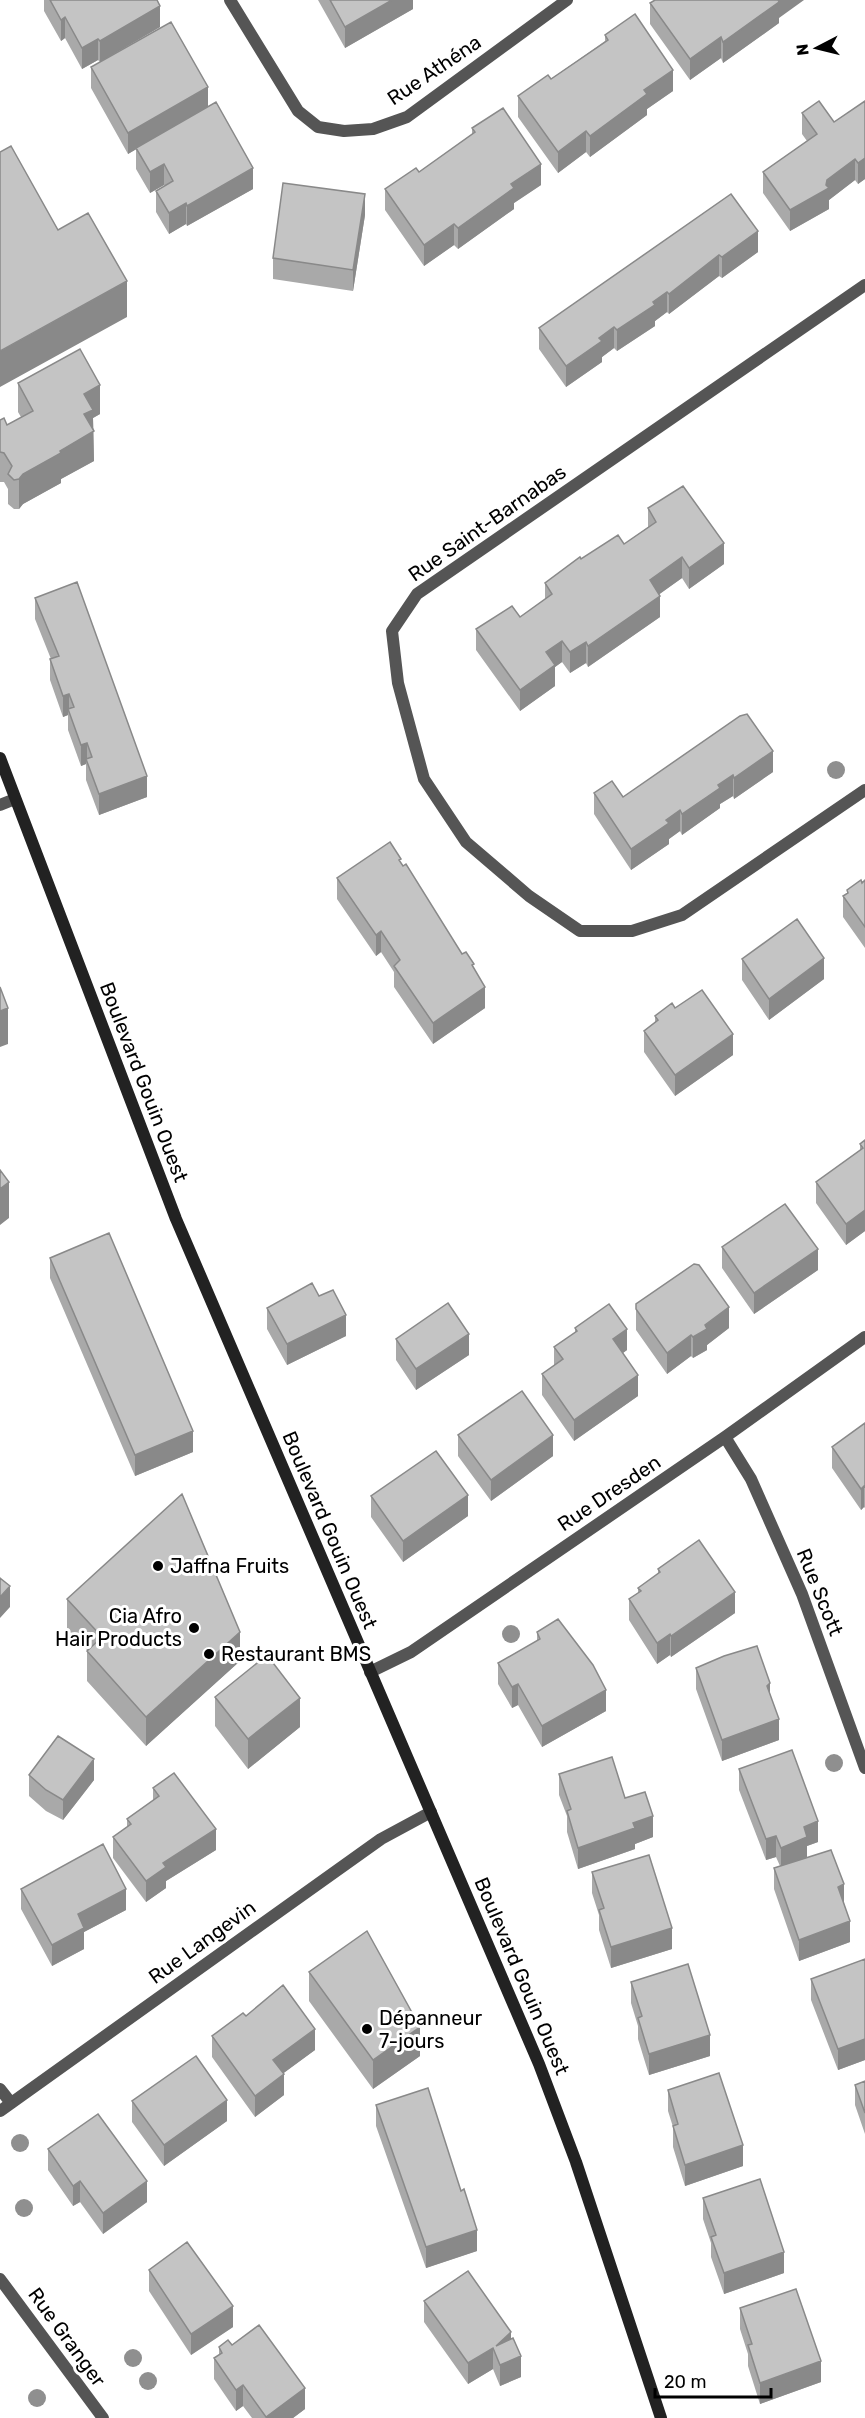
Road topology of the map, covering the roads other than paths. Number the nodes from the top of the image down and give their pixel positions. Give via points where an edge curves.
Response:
1 (230, 0) edge
2 (567, 0) edge
3 (865, 285) edge
4 (0, 758) edge
5 (865, 790) edge
6 (15, 799) junction
7 (0, 805) edge
8 (865, 1337) edge
9 (725, 1437) junction
10 (370, 1672) junction
11 (865, 1768) edge
12 (430, 1812) junction
13 (0, 2089) edge
14 (11, 2103) junction
15 (0, 2111) edge
16 (0, 2279) edge
17 (103, 2418) edge
18 (661, 2418) edge

1 - 2 street, Rue Athéna via 298,111 318,127 344,131 373,129 407,117
3 - 5 street, Rue Saint-Barnabas via 417,594 392,632 398,683 424,779 466,842 529,896 580,931 632,931 682,915
4 - 6 street, Boulevard Gouin Ouest
6 - 7 street
6 - 10 street, Boulevard Gouin Ouest via 176,1219
8 - 9 street, Rue Dresden
9 - 10 street, Rue Dresden via 411,1652
9 - 11 street, Rue Scott via 750,1479 802,1594
10 - 12 street, Boulevard Gouin Ouest
12 - 14 street, Rue Langevin via 381,1839
12 - 18 street, Boulevard Gouin Ouest via 557,2109
13 - 14 street
14 - 15 street, Rue Langevin
16 - 17 street, Rue Granger

